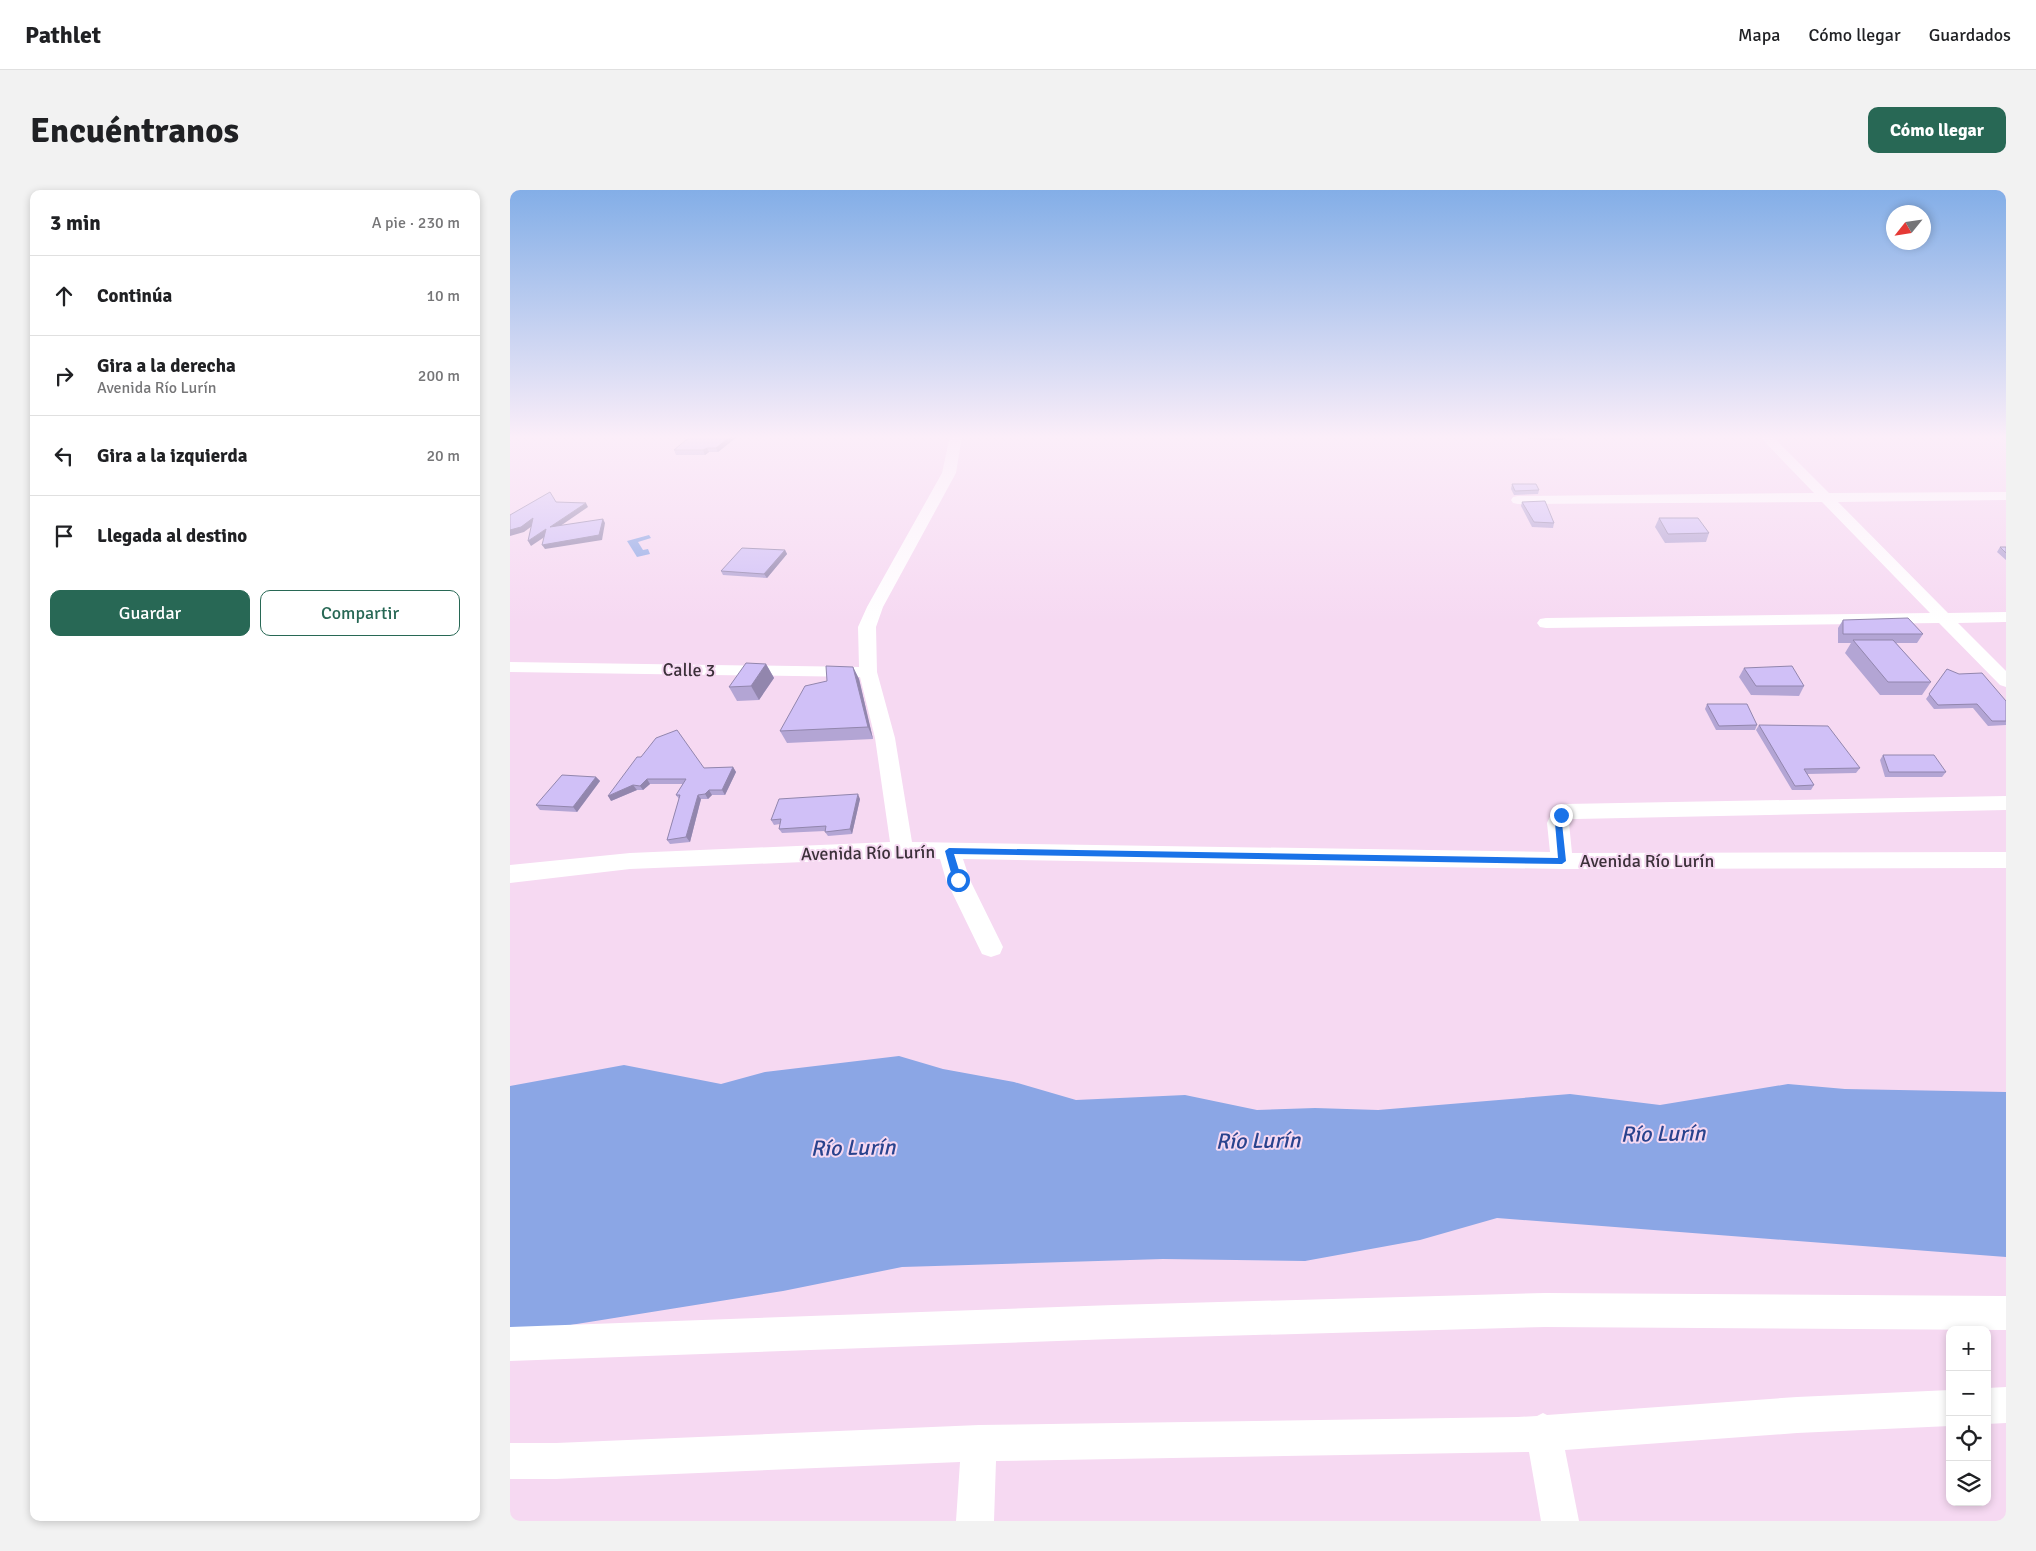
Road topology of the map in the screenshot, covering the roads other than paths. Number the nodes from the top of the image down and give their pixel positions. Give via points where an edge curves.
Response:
1 (937, 498) edge
2 (1809, 498) edge
3 (1826, 498) edge
4 (1518, 500) dead end
5 (2006, 617) edge
6 (1944, 618) junction
7 (1546, 623) dead end
8 (510, 667) edge
9 (868, 672) junction
10 (2006, 681) edge
11 (2006, 803) edge
12 (902, 850) junction
13 (949, 851) junction
14 (2006, 860) edge
15 (1562, 861) junction
16 (510, 874) edge
17 (991, 947) dead end
18 (2006, 1313) edge
19 (510, 1344) edge
20 (2006, 1405) edge
21 (1991, 1406) edge
22 (1946, 1408) edge
23 (1543, 1431) junction
24 (979, 1442) junction
25 (510, 1461) edge
26 (975, 1521) edge
27 (1560, 1521) edge

1 - 9 street via 875,607 867,627
2 - 4 street
3 - 6 street
5 - 6 street
6 - 7 street
6 - 10 street
8 - 9 street, Calle 3
9 - 12 street via 884,738
11 - 15 street via 1576,810 1561,815 1558,823
12 - 13 street, Avenida Río Lurín
12 - 16 street, Avenida Río Lurín via 630,861
13 - 15 street, Avenida Río Lurín
13 - 17 street via 958,880
14 - 15 street, Avenida Río Lurín
18 - 19 street via 1545,1310
20 - 21 street
22 - 23 street
23 - 24 street via 1518,1434
23 - 27 street
24 - 25 street
24 - 26 street

